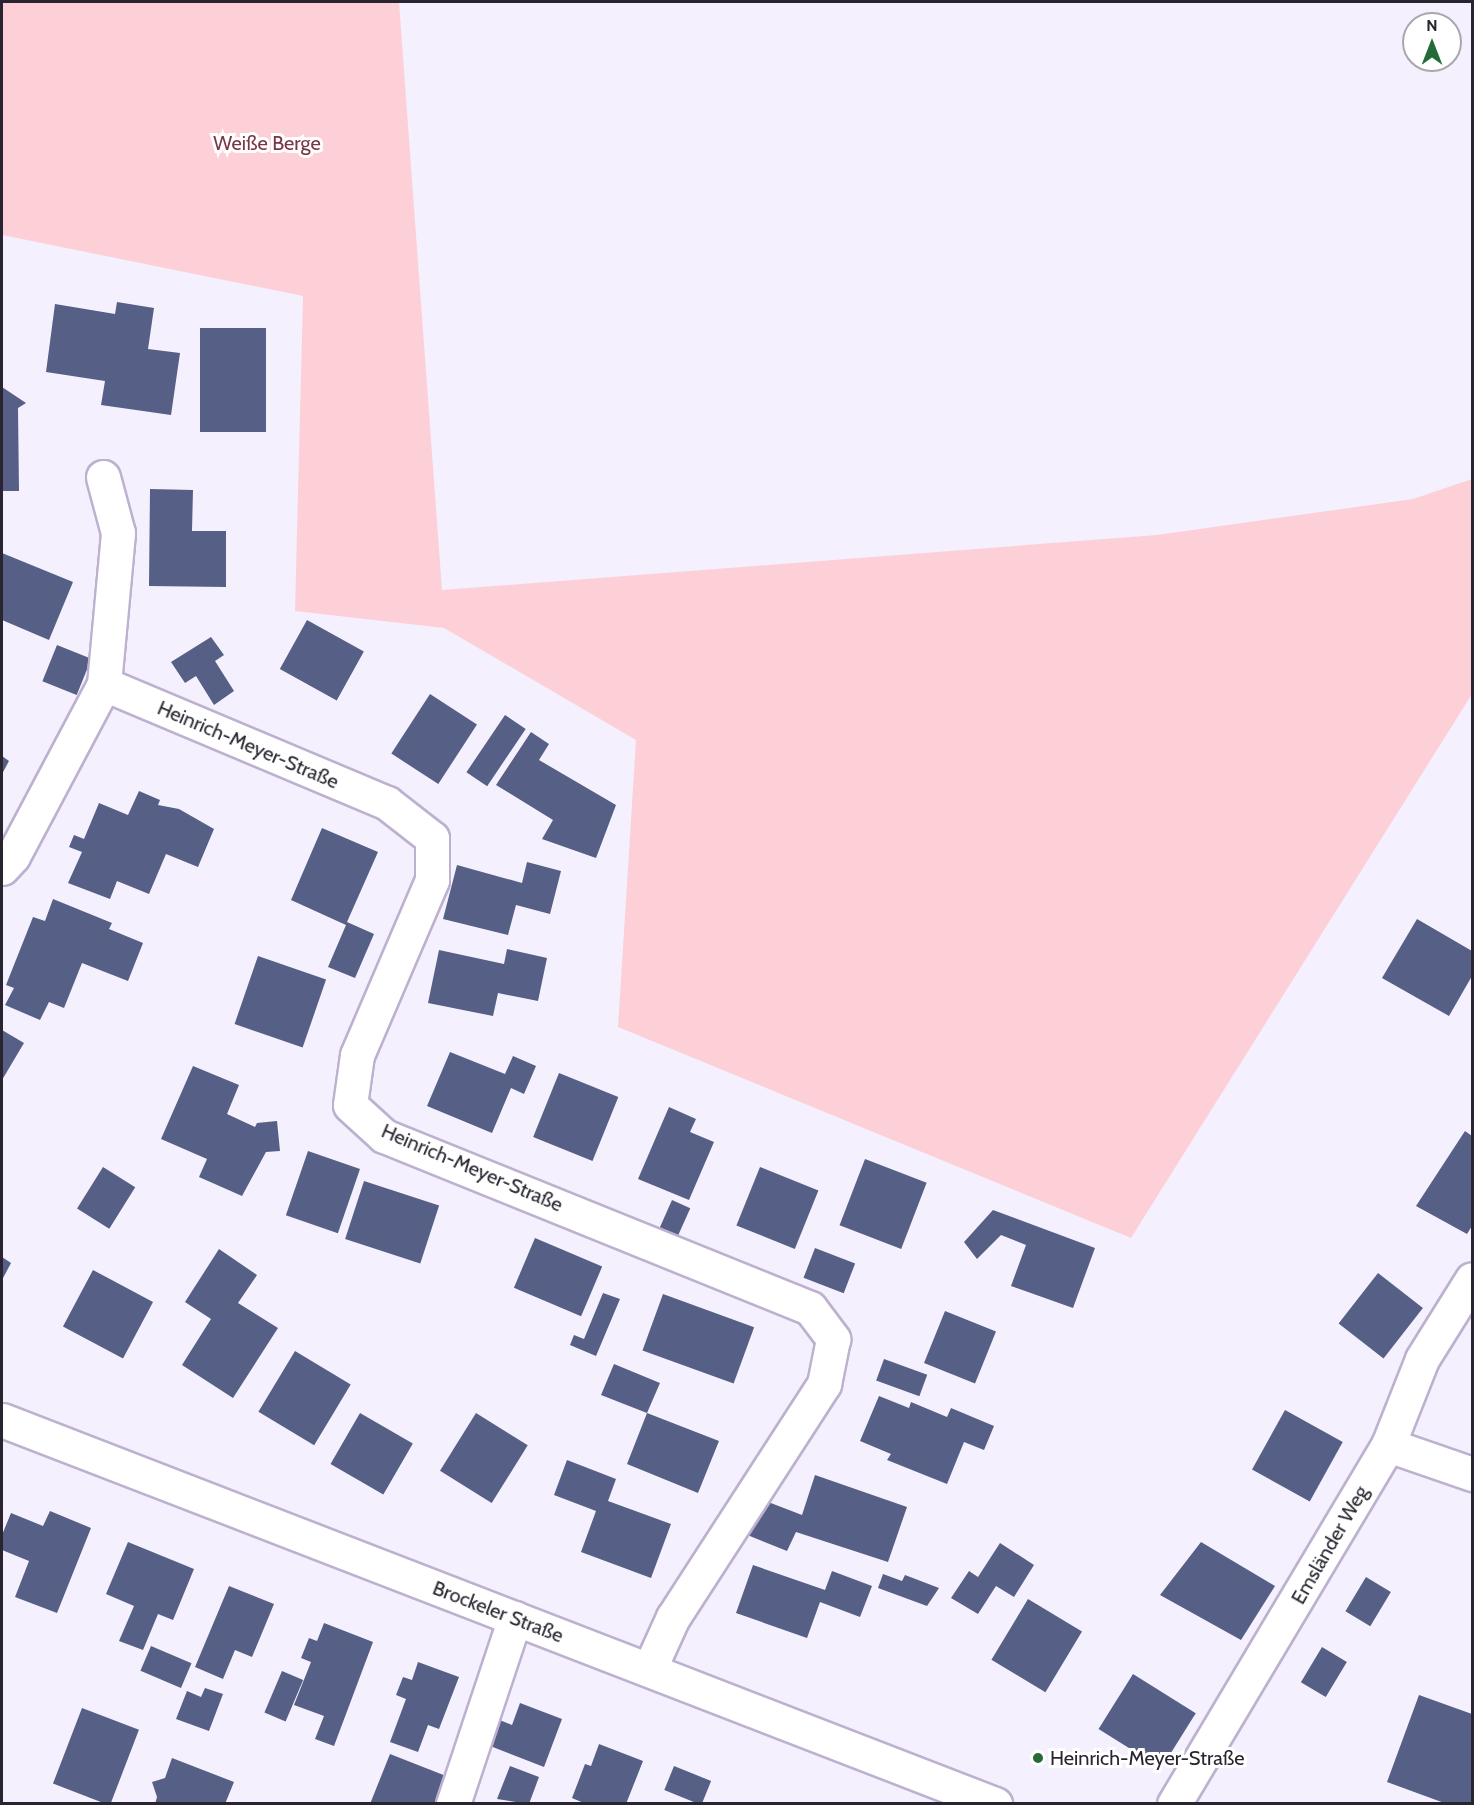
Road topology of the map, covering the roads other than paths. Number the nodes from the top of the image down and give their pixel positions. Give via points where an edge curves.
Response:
1 (102, 477) dead end
2 (104, 684) junction
3 (2, 868) edge
4 (1473, 1279) edge
5 (2, 1420) edge
6 (1388, 1445) junction
7 (1473, 1474) edge
8 (515, 1618) junction
9 (649, 1670) junction
10 (453, 1803) edge
11 (994, 1803) edge
12 (1174, 1803) edge

1 - 2 street via 118,533
2 - 3 street via 14,856
2 - 9 street, Heinrich-Meyer-Straße via 387,803 432,838 432,880 357,1055 350,1105 384,1136 810,1308 833,1339 825,1384 673,1617
4 - 6 street, Emsländer Weg via 1422,1359
5 - 8 street, Brockeler Straße
6 - 7 street
6 - 12 street, Emsländer Weg
8 - 9 street, Brockeler Straße
8 - 10 street
9 - 11 street, Brockeler Straße

